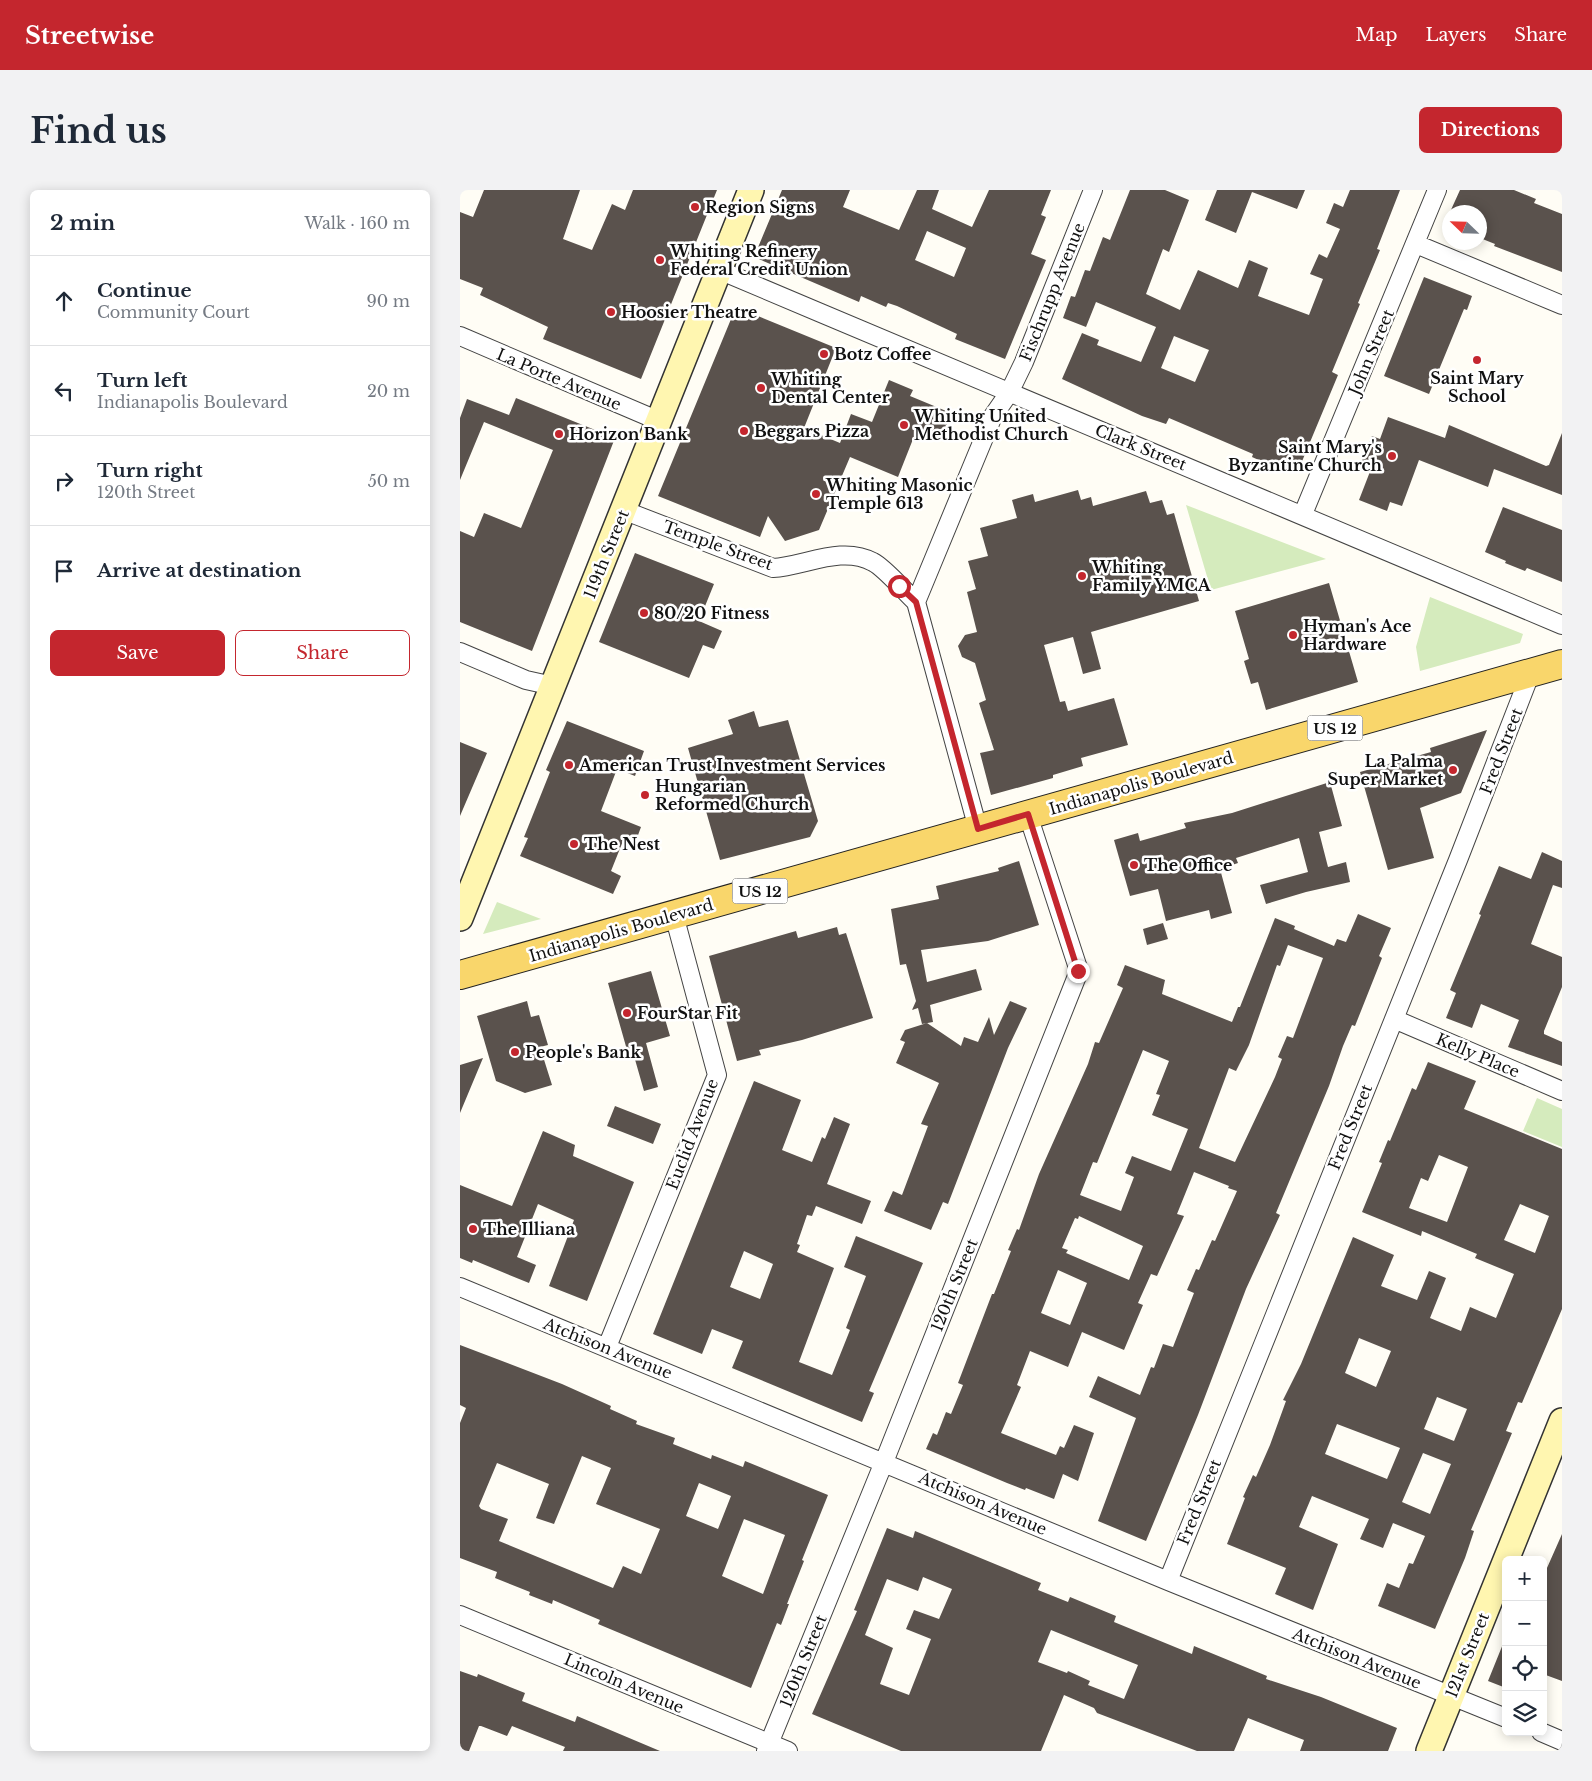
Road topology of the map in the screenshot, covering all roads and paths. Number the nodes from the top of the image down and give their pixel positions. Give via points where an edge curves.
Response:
1 (751, 190) edge
2 (1094, 190) edge
3 (1438, 190) edge
4 (1416, 244) junction
5 (719, 270) junction
6 (1562, 305) edge
7 (460, 336) edge
8 (1009, 393) junction
9 (659, 421) junction
10 (623, 510) junction
11 (1303, 514) junction
12 (916, 602) junction
13 (1562, 625) edge
14 (460, 652) edge
15 (1562, 664) edge
16 (1531, 672) junction
17 (553, 686) junction
18 (1028, 814) junction
19 (978, 829) junction
20 (674, 915) junction
21 (460, 918) edge
22 (460, 975) edge
23 (1394, 1020) junction
24 (1562, 1091) edge
25 (460, 1287) edge
26 (607, 1347) junction
27 (1562, 1421) edge
28 (884, 1462) junction
29 (1168, 1580) junction
30 (460, 1615) edge
31 (1450, 1696) junction
32 (1502, 1716) edge
33 (1547, 1735) edge
34 (1562, 1741) edge
35 (768, 1747) edge
36 (788, 1751) edge
37 (1429, 1751) edge

1 - 5 street, 119th Street
2 - 8 street, Fischrupp Avenue
3 - 4 street, John Street
4 - 6 street
4 - 11 street, John Street
5 - 8 street, Clark Street
5 - 9 street, 119th Street
7 - 9 street, La Porte Avenue
8 - 11 street, Clark Street
8 - 12 street, Fischrupp Avenue via 993,416
9 - 10 street, 119th Street
10 - 12 street, Temple Street via 773,568 847,555 873,562
10 - 17 street, 119th Street
11 - 13 street, Clark Street
12 - 19 street
14 - 17 street via 526,680
15 - 16 main road, Indianapolis Boulevard / US 12
16 - 18 main road, Indianapolis Boulevard / US 12
16 - 23 street, Fred Street
17 - 21 street, 119th Street
18 - 19 main road, Indianapolis Boulevard / US 12
18 - 28 street, 120th Street via 1078,971
19 - 20 main road, Indianapolis Boulevard / US 12
20 - 22 main road, Indianapolis Boulevard / US 12
20 - 26 street, Euclid Avenue via 717,1075
23 - 24 street, Kelly Place
23 - 29 street, Fred Street
25 - 26 street, Atchison Avenue
26 - 28 street, Atchison Avenue
27 - 31 street, 121st Street
28 - 29 street, Atchison Avenue
28 - 35 street, 120th Street
29 - 31 street, Atchison Avenue
30 - 35 street, Lincoln Avenue
31 - 32 street, Atchison Avenue
31 - 37 street, 121st Street
33 - 34 street
35 - 36 street, Lincoln Avenue

